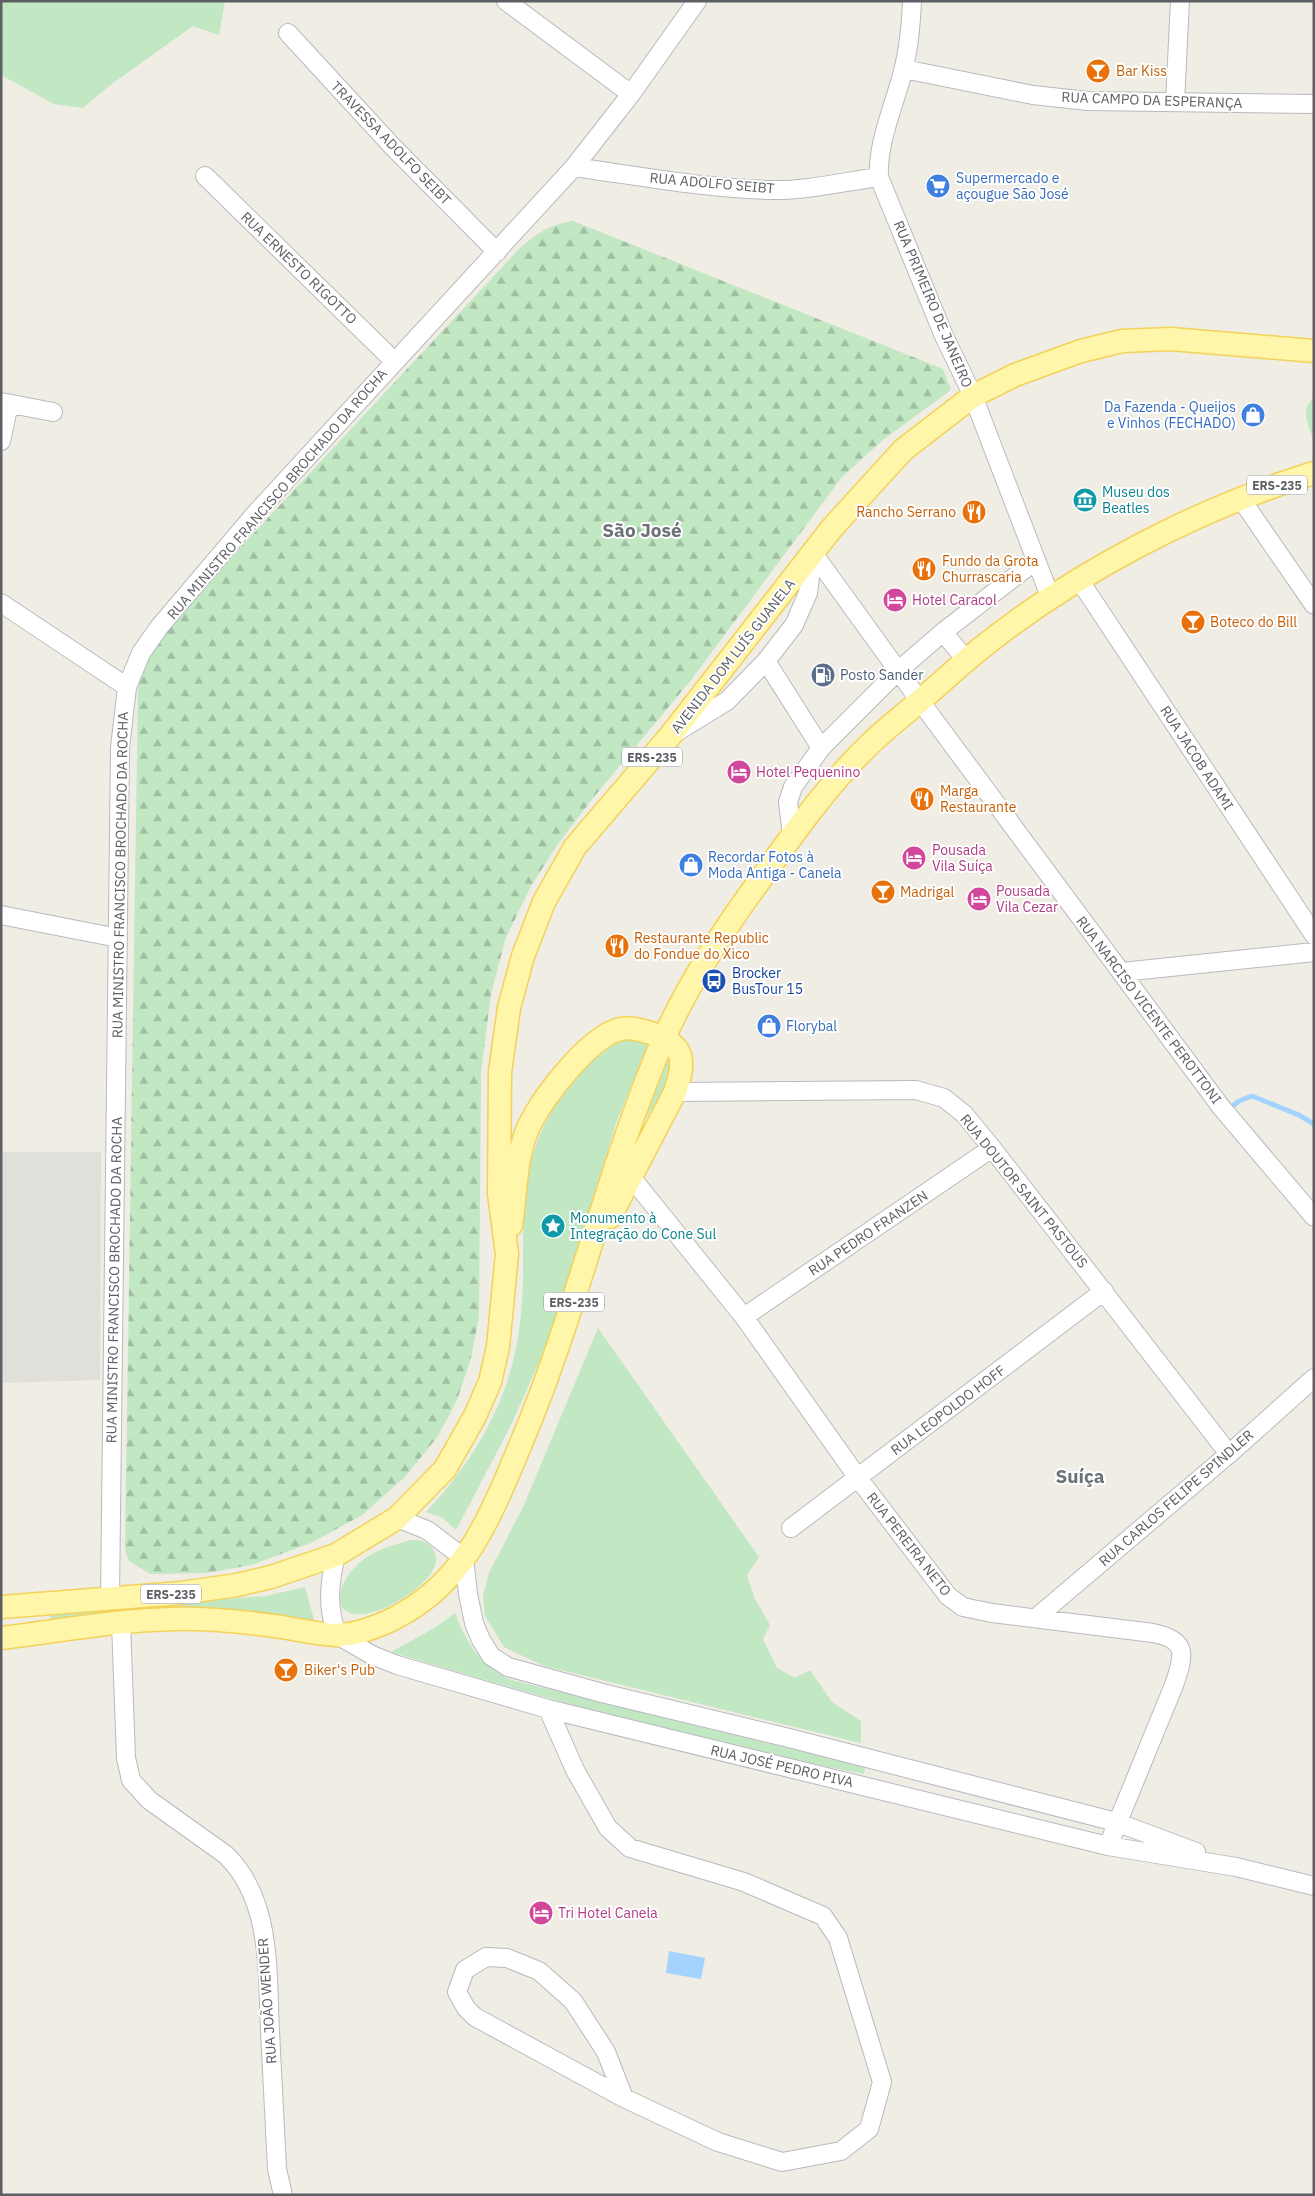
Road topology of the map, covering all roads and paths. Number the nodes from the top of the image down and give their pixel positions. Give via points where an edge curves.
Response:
1 (506, 1) edge
2 (697, 1) edge
3 (912, 1) edge
4 (1180, 1) edge
5 (288, 33) dead end
6 (904, 69) junction
7 (631, 94) junction
8 (1175, 102) junction
9 (1314, 104) edge
10 (574, 167) junction
11 (205, 176) dead end
12 (879, 177) junction
13 (497, 252) junction
14 (1314, 351) edge
15 (394, 360) junction
16 (973, 396) junction
17 (5, 403) edge
18 (53, 412) dead end
19 (1, 441) edge
20 (1314, 473) edge
21 (1241, 499) junction
22 (814, 553) junction
23 (1035, 561) junction
24 (1080, 581) junction
25 (1051, 599) junction
26 (1, 603) edge
27 (1314, 605) edge
28 (943, 632) junction
29 (966, 660) junction
30 (766, 661) junction
31 (898, 671) junction
32 (127, 687) junction
33 (920, 702) junction
34 (670, 736) junction
35 (821, 748) junction
36 (792, 835) junction
37 (1, 915) edge
38 (1314, 935) edge
39 (118, 938) junction
40 (1314, 952) edge
41 (1122, 972) junction
42 (664, 1038) junction
43 (675, 1092) junction
44 (992, 1148) junction
45 (632, 1177) junction
46 (1314, 1217) edge
47 (507, 1254) junction
48 (588, 1257) junction
49 (1104, 1291) junction
50 (744, 1317) junction
51 (1314, 1378) edge
52 (1229, 1454) junction
53 (858, 1478) junction
54 (397, 1518) junction
55 (791, 1528) dead end
56 (336, 1555) junction
57 (464, 1558) junction
58 (110, 1598) junction
59 (1, 1607) edge
60 (1037, 1617) junction
61 (121, 1623) junction
62 (337, 1635) junction
63 (1, 1638) edge
64 (548, 1709) junction
65 (1116, 1822) junction
66 (1108, 1846) junction
67 (1236, 1867) junction
68 (1314, 1886) edge
69 (624, 2098) junction
70 (283, 2195) edge

1 - 7 street
2 - 7 street, RUA MINISTRO FRANCISCO BROCHADO DA ROCHA
3 - 6 street, RUA PRIMEIRO DE JANEIRO via 911,34
4 - 8 street
5 - 13 street, TRAVESSA ADOLFO SEIBT via 392,146
6 - 8 street, RUA CAMPO DA ESPERANÇA via 1033,95 1088,101
6 - 12 street, RUA PRIMEIRO DE JANEIRO via 879,157
7 - 10 street, RUA MINISTRO FRANCISCO BROCHADO DA ROCHA
8 - 9 street, RUA CAMPO DA ESPERANÇA
10 - 12 street, RUA ADOLFO SEIBT via 769,190
10 - 13 street, RUA MINISTRO FRANCISCO BROCHADO DA ROCHA
11 - 15 street, RUA ERNESTO RIGOTTO
12 - 16 street, RUA PRIMEIRO DE JANEIRO via 944,336
13 - 15 street, RUA MINISTRO FRANCISCO BROCHADO DA ROCHA
14 - 16 main road, AVENIDA DOM LUÍS GUANELA / ERS-235 via 1171,339 1122,341 1081,351 1015,375
15 - 32 street, RUA MINISTRO FRANCISCO BROCHADO DA ROCHA via 255,514 160,626 141,654
16 - 22 main road, AVENIDA DOM LUÍS GUANELA / ERS-235 via 903,450 853,503
16 - 23 street, RUA PRIMEIRO DE JANEIRO
17 - 18 street
17 - 19 street
20 - 21 main road, ERS-235
21 - 24 main road, ERS-235 via 1169,531
21 - 27 street
22 - 30 street via 808,593 794,625
22 - 31 street, RUA NARCISO VICENTE PEROTTONI
22 - 34 main road, AVENIDA DOM LUÍS GUANELA / ERS-235
23 - 25 street, RUA PRIMEIRO DE JANEIRO
23 - 28 street
24 - 25 main road, ERS-235
24 - 38 street, RUA JACOB ADAMI
25 - 29 main road, ERS-235
26 - 32 street
28 - 29 street
28 - 31 street
29 - 33 main road, ERS-235
30 - 34 street via 727,701
30 - 35 street
31 - 33 street, RUA NARCISO VICENTE PEROTTONI
31 - 35 street
32 - 39 street, RUA MINISTRO FRANCISCO BROCHADO DA ROCHA via 120,748
33 - 36 main road, ERS-235 via 871,743
33 - 41 street, RUA NARCISO VICENTE PEROTTONI
34 - 47 main road, AVENIDA DOM LUÍS GUANELA / ERS-235 via 575,848 544,902 523,956 509,1008 500,1072 500,1193
35 - 36 street via 792,787 788,802
36 - 42 main road, ERS-235 via 734,917
37 - 39 street
39 - 58 street, RUA MINISTRO FRANCISCO BROCHADO DA ROCHA
40 - 41 street
41 - 46 street, RUA NARCISO VICENTE PEROTTONI via 1221,1107
42 - 43 main road via 676,1046 682,1057 682,1071
42 - 47 main road via 634,1028 617,1030 596,1044 550,1091 529,1125 522,1148
42 - 48 main road, ERS-235 via 620,1152
43 - 44 street, RUA DOUTOR SAINT PASTOUS via 916,1090 944,1098 964,1114
43 - 45 main road
44 - 49 street, RUA DOUTOR SAINT PASTOUS
44 - 50 street, RUA PEDRO FRANZEN
45 - 48 main road
45 - 50 street, RUA PEREIRA NETO
47 - 54 main road, AVENIDA DOM LUÍS GUANELA / ERS-235 via 498,1347 490,1382 466,1434 445,1469
48 - 57 main road, ERS-235 via 545,1387 510,1470
49 - 52 street, RUA DOUTOR SAINT PASTOUS
49 - 53 street, RUA LEOPOLDO HOFF
50 - 53 street, RUA PEREIRA NETO
51 - 52 street, RUA CARLOS FELIPE SPINDLER
52 - 60 street, RUA CARLOS FELIPE SPINDLER
53 - 55 street, RUA LEOPOLDO HOFF
53 - 60 street, RUA PEREIRA NETO via 948,1596 963,1607
54 - 56 main road, AVENIDA DOM LUÍS GUANELA / ERS-235
54 - 57 street via 427,1530
56 - 58 main road, ERS-235 via 237,1585
56 - 62 street via 329,1585 329,1602
57 - 62 main road, ERS-235 via 445,1581 413,1608 364,1631
57 - 65 street, RUA JOSÉ PEDRO PIVA via 468,1594 480,1640 492,1656 508,1667
58 - 59 main road, ERS-235
60 - 65 street, RUA PEREIRA NETO via 1170,1636 1180,1646 1182,1661 1174,1685
61 - 62 main road, ERS-235 via 213,1619
61 - 63 main road, ERS-235
61 - 70 street, RUA JOÃO WENDER via 126,1758 132,1780 150,1800 237,1866 249,1884 258,1908 267,1959 277,2169
62 - 64 street, RUA JOSÉ PEDRO PIVA via 397,1665
64 - 66 street, RUA JOSÉ PEDRO PIVA
64 - 69 street via 575,1770 608,1828 630,1848 744,1882 823,1916 838,1938 882,2082 869,2129 841,2150 782,2162 718,2142
65 - 66 street, RUA PEREIRA NETO
65 - 67 street, RUA JOSÉ PEDRO PIVA
66 - 67 street, RUA JOSÉ PEDRO PIVA
67 - 68 street, RUA JOSÉ PEDRO PIVA
69 - 69 street via 606,2052 573,2001 539,1971 507,1958 486,1956 466,1970 457,1992 475,2017

